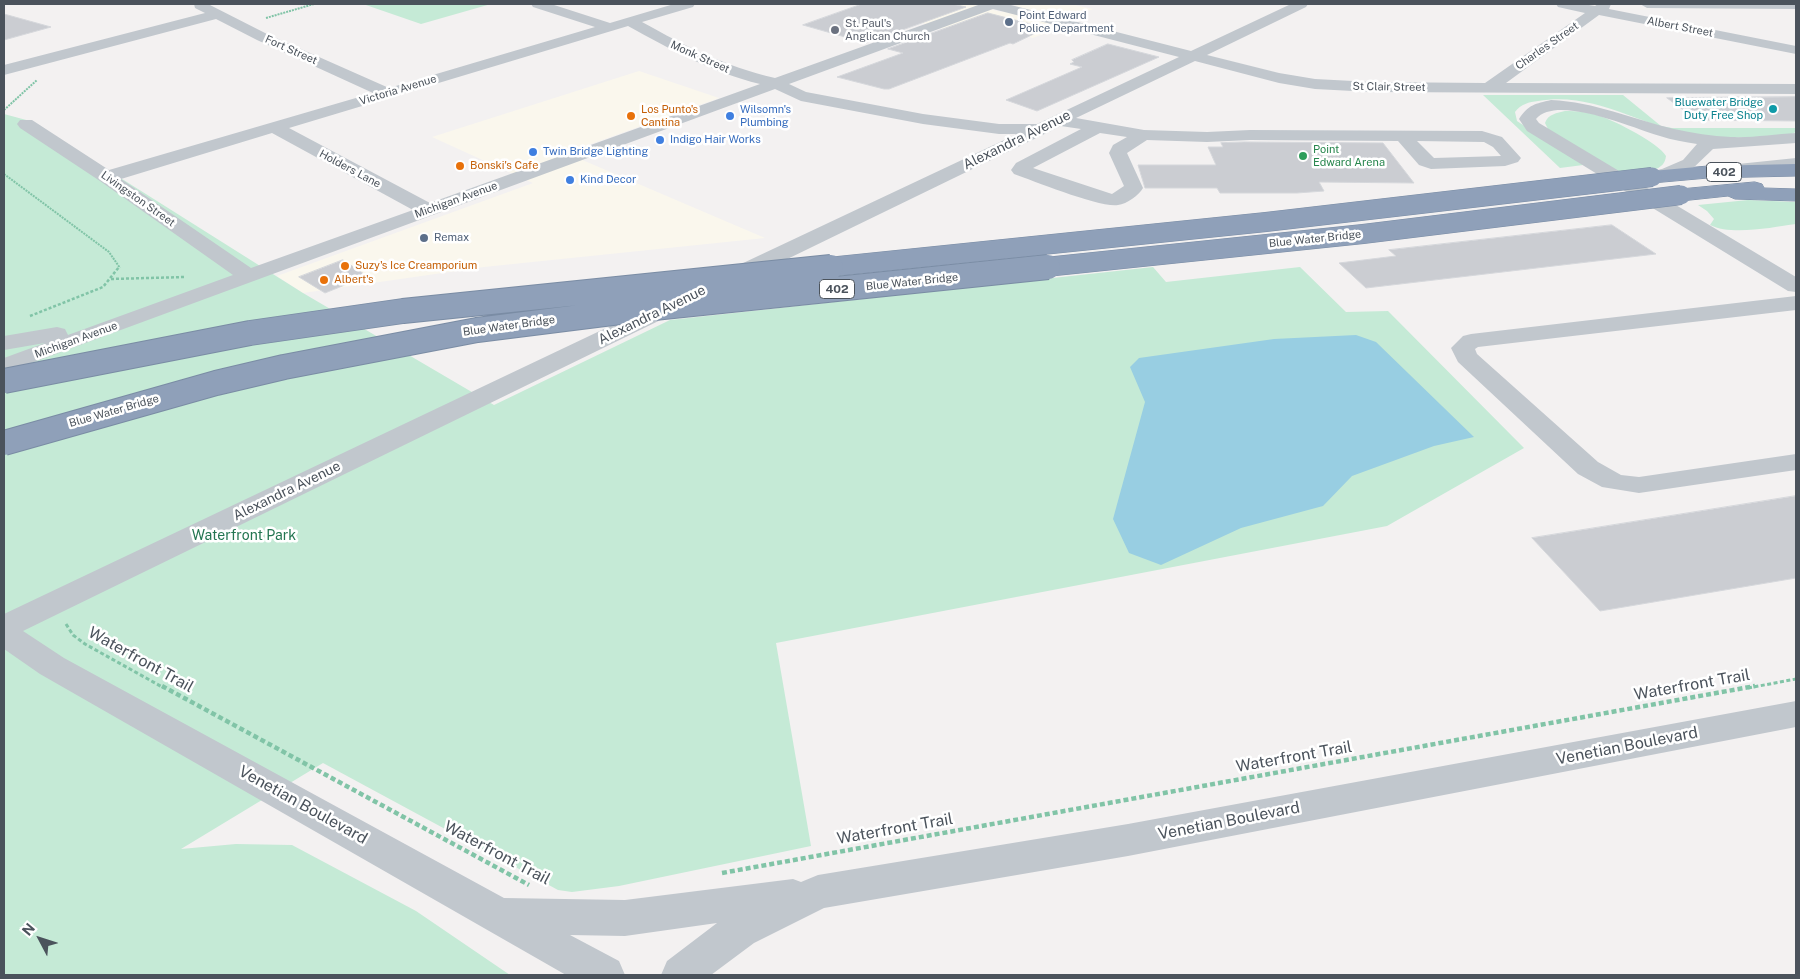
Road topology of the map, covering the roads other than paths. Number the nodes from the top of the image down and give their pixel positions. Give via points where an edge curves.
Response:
1 (198, 4) edge
2 (538, 4) edge
3 (688, 4) edge
4 (993, 4) edge
5 (1301, 4) edge
6 (1563, 4) edge
7 (1646, 4) edge
8 (1796, 5) edge
9 (1601, 7) edge
10 (217, 14) junction
11 (629, 21) junction
12 (608, 27) junction
13 (1796, 50) edge
14 (1193, 56) junction
15 (4, 70) edge
16 (774, 83) junction
17 (1488, 88) junction
18 (1796, 89) edge
19 (387, 93) junction
20 (876, 97) junction
21 (859, 108) junction
22 (945, 109) junction
23 (1604, 112) junction
24 (928, 119) junction
25 (26, 124) dead end
26 (1049, 124) junction
27 (273, 127) junction
28 (1096, 128) junction
29 (1144, 135) junction
30 (1403, 136) junction
31 (1796, 138) edge
32 (1730, 142) junction
33 (1796, 163) edge
34 (1796, 170) edge
35 (1708, 172) junction
36 (1661, 175) junction
37 (107, 177) junction
38 (1796, 184) edge
39 (1691, 194) junction
40 (1796, 195) edge
41 (428, 210) junction
42 (1739, 252) junction
43 (1796, 269) edge
44 (248, 276) junction
45 (1796, 299) edge
46 (106, 329) junction
47 (4, 343) edge
48 (4, 366) edge
49 (4, 381) edge
50 (4, 442) edge
51 (1796, 462) edge
52 (4, 627) edge
53 (4, 634) edge
54 (1796, 714) edge
55 (818, 892) junction
56 (501, 916) junction
57 (604, 975) edge
58 (682, 975) edge

1 - 10 street, Fort Street
2 - 12 street
3 - 11 street, Victoria Avenue
4 - 14 street, St Clair Street
4 - 16 street, Michigan Avenue
5 - 14 street, Alexandra Avenue
6 - 9 street, Albert Street
7 - 8 street
9 - 13 street, Albert Street
9 - 17 street, Charles Street
10 - 15 street
10 - 19 street, Fort Street
11 - 12 street, Victoria Avenue
11 - 16 street, Monk Street via 701,60
12 - 19 street, Victoria Avenue
14 - 17 street, St Clair Street via 1315,84
14 - 26 street, Alexandra Avenue
16 - 20 street, Monk Street via 816,84
16 - 21 street, Monk Street via 801,96
16 - 41 street, Michigan Avenue
17 - 18 street, St Clair Street
19 - 27 street, Victoria Avenue
20 - 21 street
20 - 22 street, Monk Street
21 - 24 street, Monk Street
22 - 24 street
22 - 26 street, Monk Street
23 - 32 street via 1677,135
23 - 36 street via 1675,153 1678,162
23 - 42 street via 1552,105 1534,110 1527,118 1533,127
24 - 26 street, Monk Street via 998,129
25 - 37 street, Livingston Street
26 - 28 street
26 - 52 street, Alexandra Avenue
27 - 37 street, Victoria Avenue
27 - 41 street, Holders Lane
28 - 29 street
28 - 29 street via 1020,170 1105,200 1116,200 1134,188 1118,149
29 - 30 street
30 - 30 street via 1431,164 1512,158 1491,137
31 - 32 street
32 - 36 street via 1705,145 1688,164
33 - 35 street
34 - 35 highway, 402
35 - 36 highway, 402
36 - 49 highway, Blue Water Bridge / 402, bridge via 1266,222 412,310 250,333
37 - 44 street, Livingston Street
38 - 39 highway, 402
39 - 40 highway
39 - 50 highway, Blue Water Bridge / 402, bridge via 1363,234 644,308 477,330 216,383
41 - 44 street, Michigan Avenue
42 - 43 street
42 - 45 street
44 - 46 street, Michigan Avenue
45 - 51 street via 1471,341 1463,348 1466,357 1588,468 1605,479 1639,485
46 - 47 street
46 - 48 street, Michigan Avenue
53 - 56 street, Venetian Boulevard via 52,666
54 - 55 street, Venetian Boulevard via 1137,838
55 - 56 street via 625,918
55 - 58 street, Venetian Boulevard via 740,930
56 - 57 street, Venetian Boulevard

